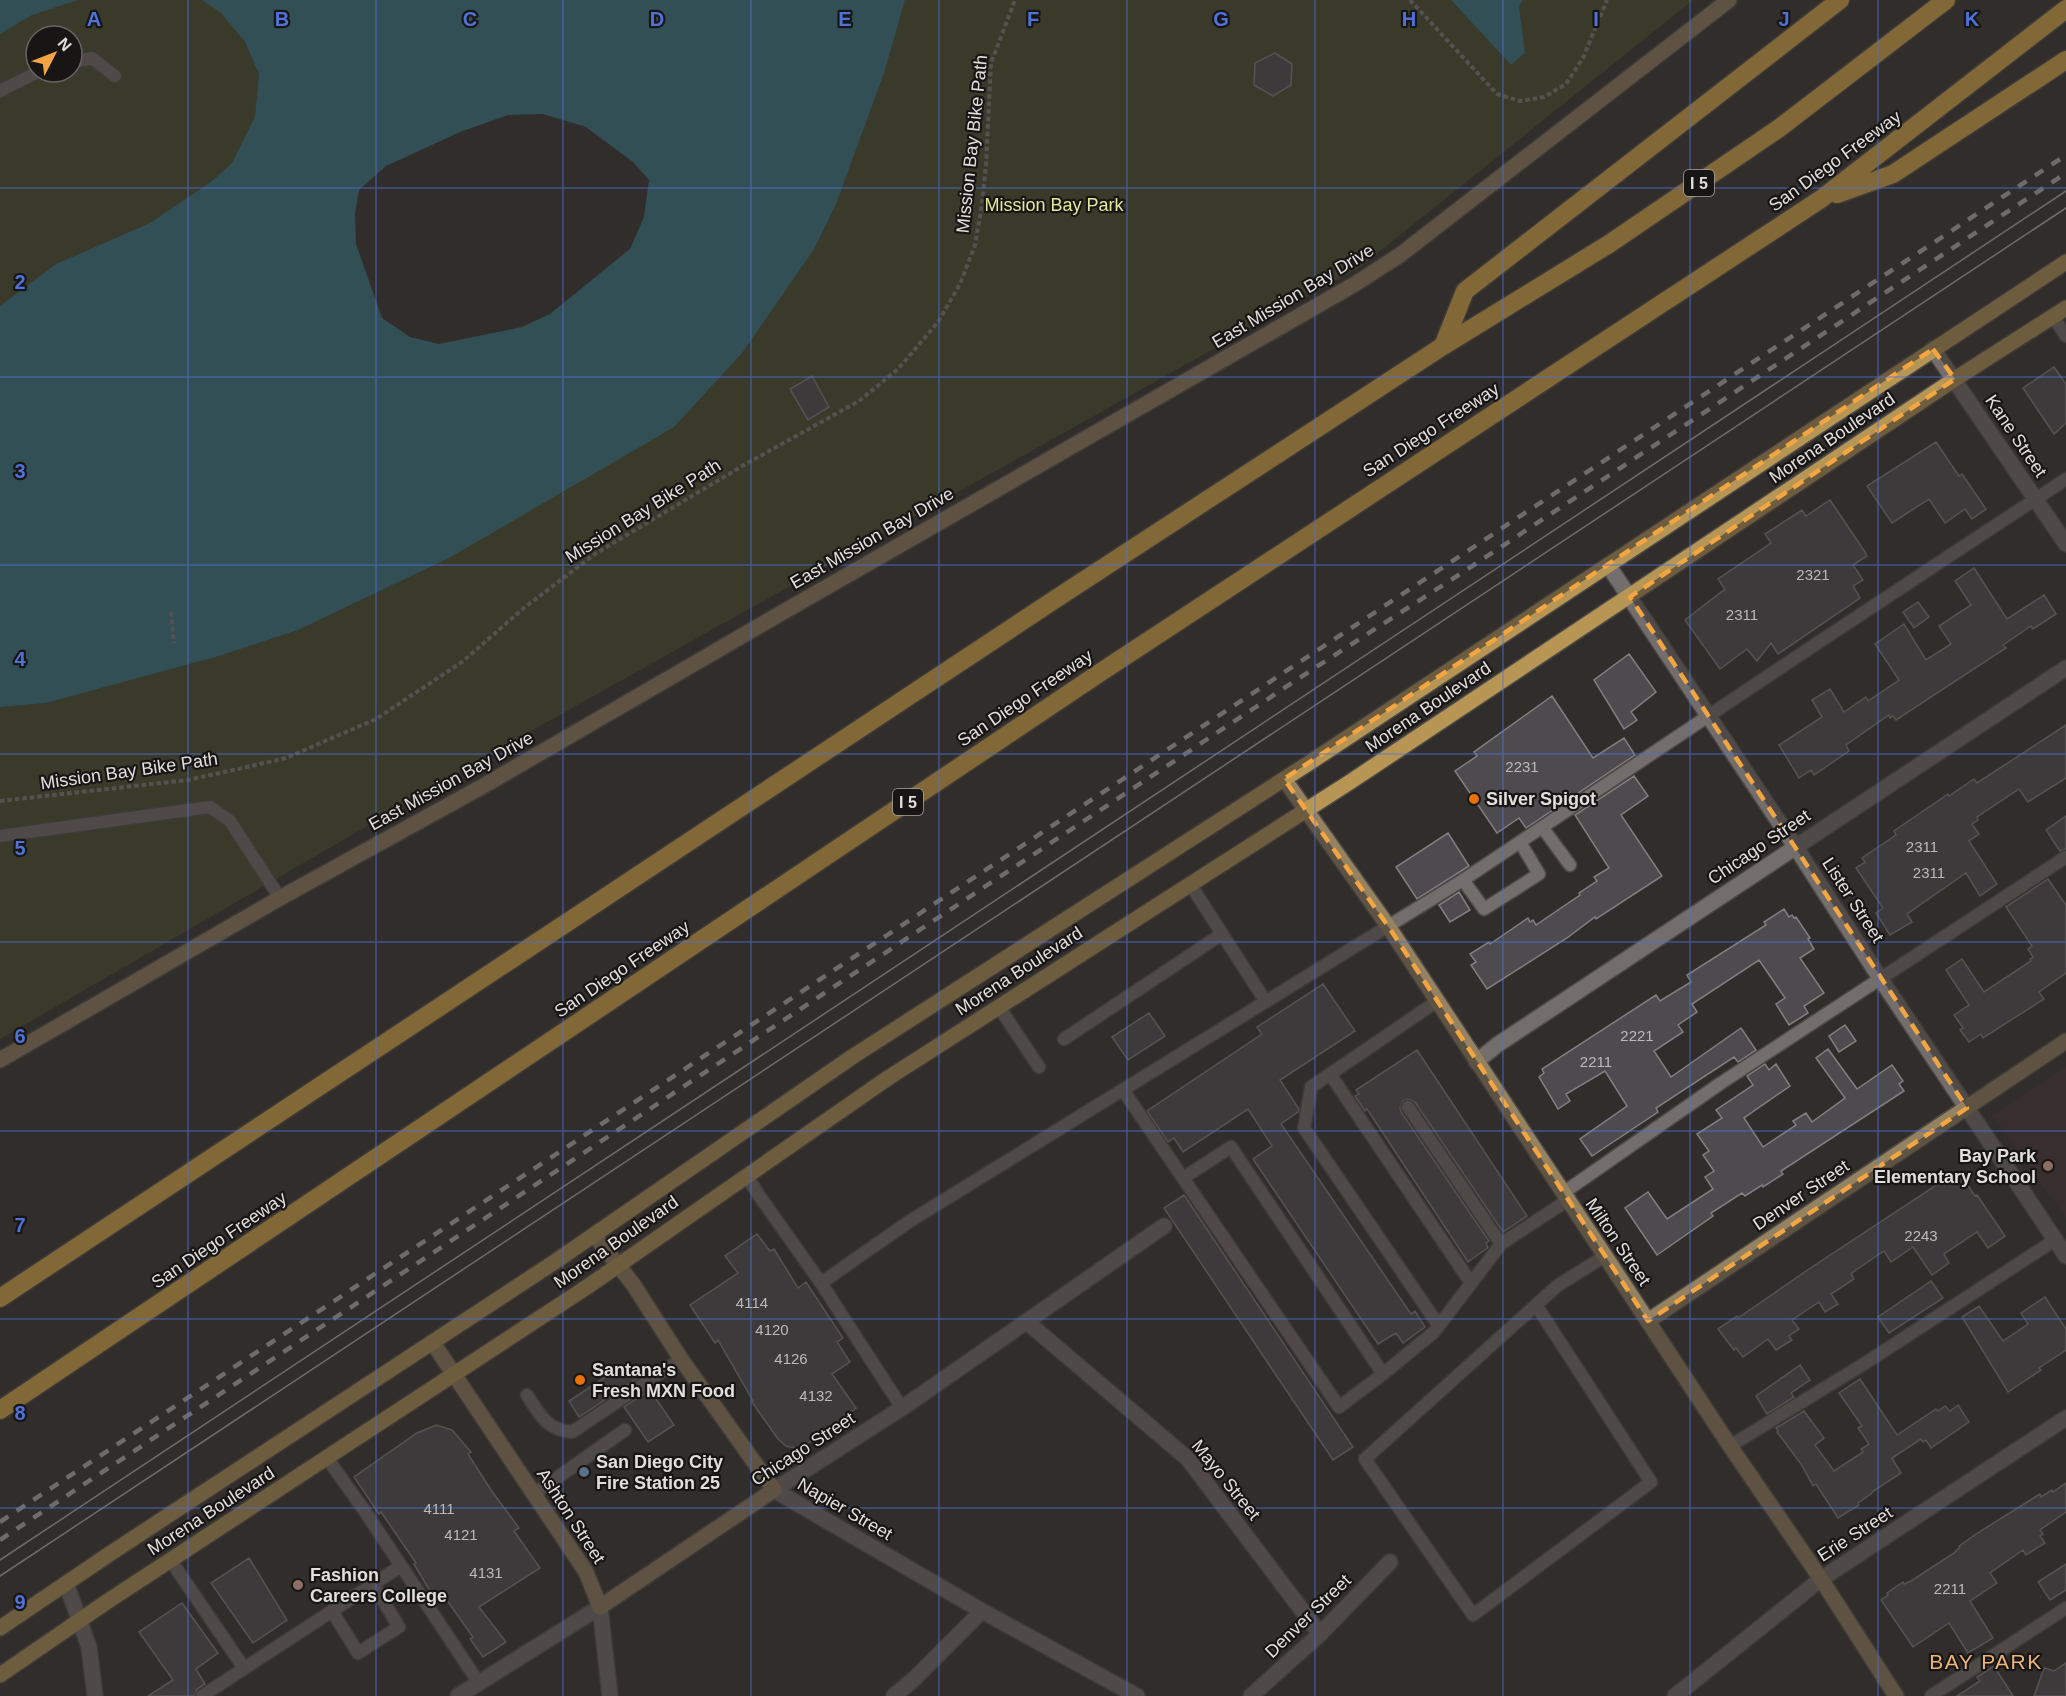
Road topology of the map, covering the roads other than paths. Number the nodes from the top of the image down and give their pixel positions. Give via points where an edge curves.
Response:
1 (1729, 0) edge
2 (1840, 0) edge
3 (1945, 1) edge
4 (2066, 9) edge
5 (84, 60) edge
6 (2066, 60) edge
7 (115, 76) dead end
8 (24, 79) edge
9 (0, 91) edge
10 (1821, 200) junction
11 (2066, 262) edge
12 (2059, 312) edge
13 (2066, 336) edge
14 (1443, 346) junction
15 (1933, 349) junction
16 (1955, 379) junction
17 (2066, 479) edge
18 (2036, 499) junction
19 (2066, 544) edge
20 (1608, 565) junction
21 (1630, 597) junction
22 (2066, 668) edge
23 (1709, 717) junction
24 (1284, 779) junction
25 (1306, 810) junction
26 (1542, 827) junction
27 (0, 836) edge
28 (1520, 842) junction
29 (1796, 846) junction
30 (2066, 857) edge
31 (1570, 865) dead end
32 (1463, 880) junction
33 (1190, 884) junction
34 (280, 898) junction
35 (1388, 926) junction
36 (1222, 934) junction
37 (1880, 978) junction
38 (1266, 1002) junction
39 (1437, 1002) junction
40 (999, 1007) junction
41 (1064, 1039) dead end
42 (2066, 1041) edge
43 (0, 1060) edge
44 (1476, 1062) junction
45 (1039, 1067) dead end
46 (1330, 1074) junction
47 (1123, 1090) junction
48 (1408, 1107) dead end
49 (1967, 1108) junction
50 (747, 1176) junction
51 (1183, 1178) junction
52 (1565, 1196) junction
53 (1164, 1226) dead end
54 (594, 1235) junction
55 (2055, 1240) junction
56 (1501, 1244) junction
57 (1605, 1256) junction
58 (2066, 1256) edge
59 (617, 1266) junction
60 (820, 1283) junction
61 (1472, 1283) junction
62 (0, 1298) edge
63 (1536, 1305) junction
64 (1648, 1321) junction
65 (1027, 1322) junction
66 (1439, 1326) junction
67 (433, 1343) junction
68 (681, 1359) junction
69 (454, 1374) junction
70 (1383, 1374) junction
71 (527, 1395) dead end
72 (902, 1408) junction
73 (0, 1410) edge
74 (2066, 1418) edge
75 (626, 1430) dead end
76 (1730, 1446) junction
77 (327, 1458) junction
78 (774, 1490) junction
79 (534, 1494) junction
80 (171, 1561) junction
81 (1390, 1562) dead end
82 (401, 1566) junction
83 (1821, 1579) junction
84 (66, 1584) junction
85 (373, 1584) junction
86 (600, 1607) junction
87 (2066, 1608) edge
88 (332, 1611) junction
89 (982, 1611) junction
90 (81, 1620) junction
91 (0, 1628) edge
92 (1320, 1634) junction
93 (244, 1668) junction
94 (0, 1675) edge
95 (479, 1683) junction
96 (95, 1696) edge
97 (202, 1696) edge
98 (458, 1696) edge
99 (610, 1696) edge
100 (894, 1696) edge
101 (1137, 1696) edge
102 (1251, 1696) edge
103 (1675, 1696) edge
104 (1896, 1696) edge
105 (1931, 1696) edge

1 - 34 main road, East Mission Bay Drive via 1400,255 1355,284 485,785
2 - 14 highway via 1465,291
3 - 14 highway, I 5 via 1778,129 1609,244
4 - 10 highway, San Diego Freeway / I 5
5 - 7 lane via 92,58
6 - 10 highway via 1893,174
8 - 9 lane
10 - 73 highway, San Diego Freeway / I 5 via 1104,670
11 - 15 main road, Morena Boulevard
12 - 13 lane
12 - 16 main road, Morena Boulevard
14 - 62 highway, I 5
15 - 16 street, Kane Street
15 - 20 main road, Morena Boulevard
16 - 18 street, Kane Street
16 - 21 main road, Morena Boulevard
17 - 18 lane
18 - 19 street, Kane Street
18 - 23 lane
20 - 21 street, Lister Street
20 - 24 main road, Morena Boulevard
21 - 23 street, Lister Street
21 - 25 main road, Morena Boulevard
22 - 29 street, Chicago Street
23 - 26 lane
23 - 29 street, Lister Street
24 - 25 main road, Milton Street
24 - 54 main road, Morena Boulevard via 852,1056
25 - 33 main road, Morena Boulevard
25 - 35 main road, Milton Street
26 - 28 lane
26 - 31 lane
27 - 34 lane via 210,807 230,821
28 - 32 lane
28 - 32 lane via 1539,874 1484,909
29 - 37 street, Lister Street
29 - 44 street, Chicago Street
30 - 37 lane
32 - 35 lane
33 - 36 lane
33 - 40 main road, Morena Boulevard
34 - 43 main road, East Mission Bay Drive
35 - 38 lane
35 - 39 main road, Milton Street
36 - 38 lane
36 - 41 lane
37 - 49 street, Lister Street
37 - 52 lane via 1721,1083
38 - 47 lane
39 - 44 main road, Milton Street
39 - 46 lane
40 - 45 lane
40 - 50 main road, Morena Boulevard
42 - 49 main road, Denver Street
44 - 52 main road, Milton Street
46 - 61 lane
46 - 66 lane via 1311,1087 1304,1128
47 - 51 lane
47 - 60 lane via 910,1221
48 - 56 lane
49 - 55 street, Lister Street
49 - 64 main road, Denver Street
50 - 59 main road, Morena Boulevard
50 - 60 lane
51 - 70 lane via 1231,1147
51 - 70 lane via 1339,1407
52 - 56 lane
52 - 57 main road, Milton Street
53 - 65 street, Chicago Street
54 - 59 main road, Napier Street
54 - 67 main road, Morena Boulevard
55 - 58 street, Lister Street
55 - 76 lane
56 - 61 lane
57 - 63 lane via 1557,1286
57 - 64 main road, Milton Street
59 - 68 main road, Napier Street
59 - 69 main road, Morena Boulevard
60 - 72 lane
61 - 66 lane
63 - 63 lane via 1365,1459 1473,1615 1651,1482
64 - 76 main road, Milton Street
65 - 72 street, Chicago Street
65 - 92 street, Mayo Street via 1188,1459
66 - 70 lane
67 - 69 main road, Ashton Street
67 - 84 main road, Morena Boulevard
68 - 71 lane via 572,1432 559,1431 549,1424
68 - 78 main road, Napier Street
69 - 77 main road, Morena Boulevard
69 - 79 main road, Ashton Street
72 - 78 street, Chicago Street
74 - 83 street, Erie Street
75 - 79 lane
76 - 83 main road, Milton Street
77 - 80 main road, Morena Boulevard
77 - 82 lane
78 - 86 main road, Chicago Street
78 - 89 street, Napier Street
79 - 86 main road, Ashton Street via 586,1572
80 - 90 main road, Morena Boulevard
80 - 93 lane
81 - 92 street, Denver Street
82 - 85 lane
82 - 95 lane
83 - 103 street, Erie Street
83 - 104 main road, Milton Street
84 - 90 street
84 - 91 main road, Morena Boulevard
85 - 88 lane
85 - 88 lane via 399,1627 358,1653
86 - 95 street, Chicago Street
86 - 99 street, Ashton Street
87 - 105 lane
88 - 93 lane
89 - 100 street
89 - 101 street, Napier Street
90 - 94 main road, Morena Boulevard
90 - 96 street
92 - 102 street, Denver Street
93 - 97 lane
95 - 98 street, Chicago Street

